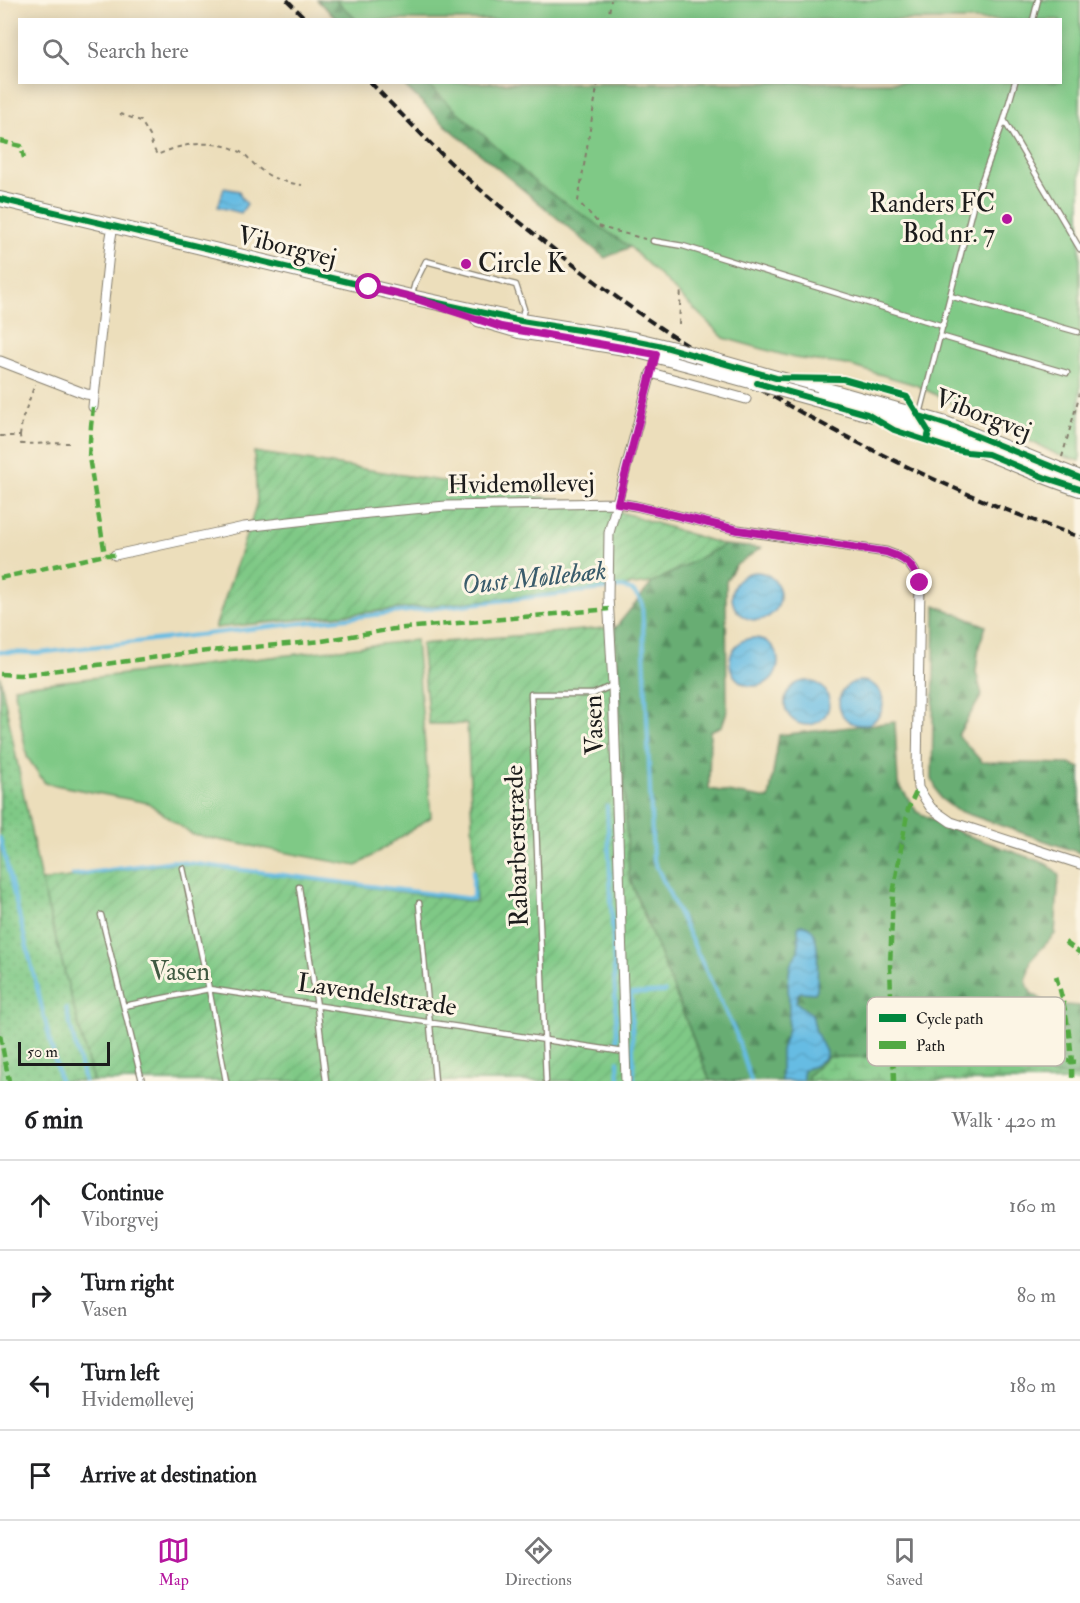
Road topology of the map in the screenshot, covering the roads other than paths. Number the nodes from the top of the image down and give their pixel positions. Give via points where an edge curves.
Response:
1 (1038, 0) edge
2 (1034, 18) edge
3 (1014, 84) edge
4 (1004, 120) junction
5 (0, 199) edge
6 (113, 225) junction
7 (653, 241) road end
8 (1080, 249) edge
9 (950, 296) junction
10 (411, 297) junction
11 (520, 326) junction
12 (943, 326) junction
13 (1078, 332) dead end
14 (940, 336) junction
15 (657, 350) junction
16 (0, 361) edge
17 (651, 373) junction
18 (1067, 373) dead end
19 (94, 395) junction
20 (746, 399) dead end
21 (93, 407) dead end
22 (918, 422) junction
23 (1080, 478) edge
24 (1080, 489) edge
25 (618, 503) junction
26 (115, 555) dead end
27 (614, 685) junction
28 (1080, 864) edge
29 (183, 868) dead end
30 (299, 887) dead end
31 (419, 903) dead end
32 (101, 915) dead end
33 (209, 989) junction
34 (124, 1006) junction
35 (317, 1006) junction
36 (428, 1022) junction
37 (543, 1040) junction
38 (624, 1052) junction
39 (142, 1081) edge
40 (226, 1081) edge
41 (326, 1081) edge
42 (435, 1081) edge
43 (546, 1081) edge
44 (626, 1081) edge

1 - 2 lane
3 - 4 lane
4 - 8 lane
4 - 9 lane via 974,202
5 - 6 street, Viborgvej
6 - 10 street, Viborgvej
6 - 19 street
7 - 12 lane via 683,246
9 - 12 lane
9 - 13 lane
10 - 11 street, Viborgvej
10 - 11 lane via 426,261 516,285 524,309
11 - 15 street, Viborgvej via 598,333
12 - 14 lane
14 - 18 lane
14 - 22 lane
15 - 17 street, Vasen
15 - 22 street, Viborgvej, bridge via 707,369 815,399
15 - 22 street, Viborgvej, bridge via 678,350 834,392
16 - 19 street
17 - 20 street
17 - 25 street, Vasen
19 - 21 street
22 - 23 street, Viborgvej via 957,428
22 - 24 street, Viborgvej
25 - 26 street, Hvidemøllevej via 446,506 369,513 244,527
25 - 27 street, Vasen via 609,533 608,577
25 - 28 street, Hvidemøllevej via 738,530 904,558 920,583 918,788 931,808 951,822
27 - 37 lane, Rabarberstræde via 593,694 531,694
27 - 38 street, Vasen
29 - 33 lane
30 - 35 lane
31 - 36 lane
32 - 34 lane
33 - 34 lane, Lavendelstræde
33 - 35 lane, Lavendelstræde
33 - 40 lane
34 - 39 lane
35 - 36 lane, Lavendelstræde
35 - 41 lane
36 - 37 lane, Lavendelstræde
36 - 42 lane
37 - 38 lane, Lavendelstræde
37 - 43 lane, Rabarberstræde
38 - 44 street, Vasen

